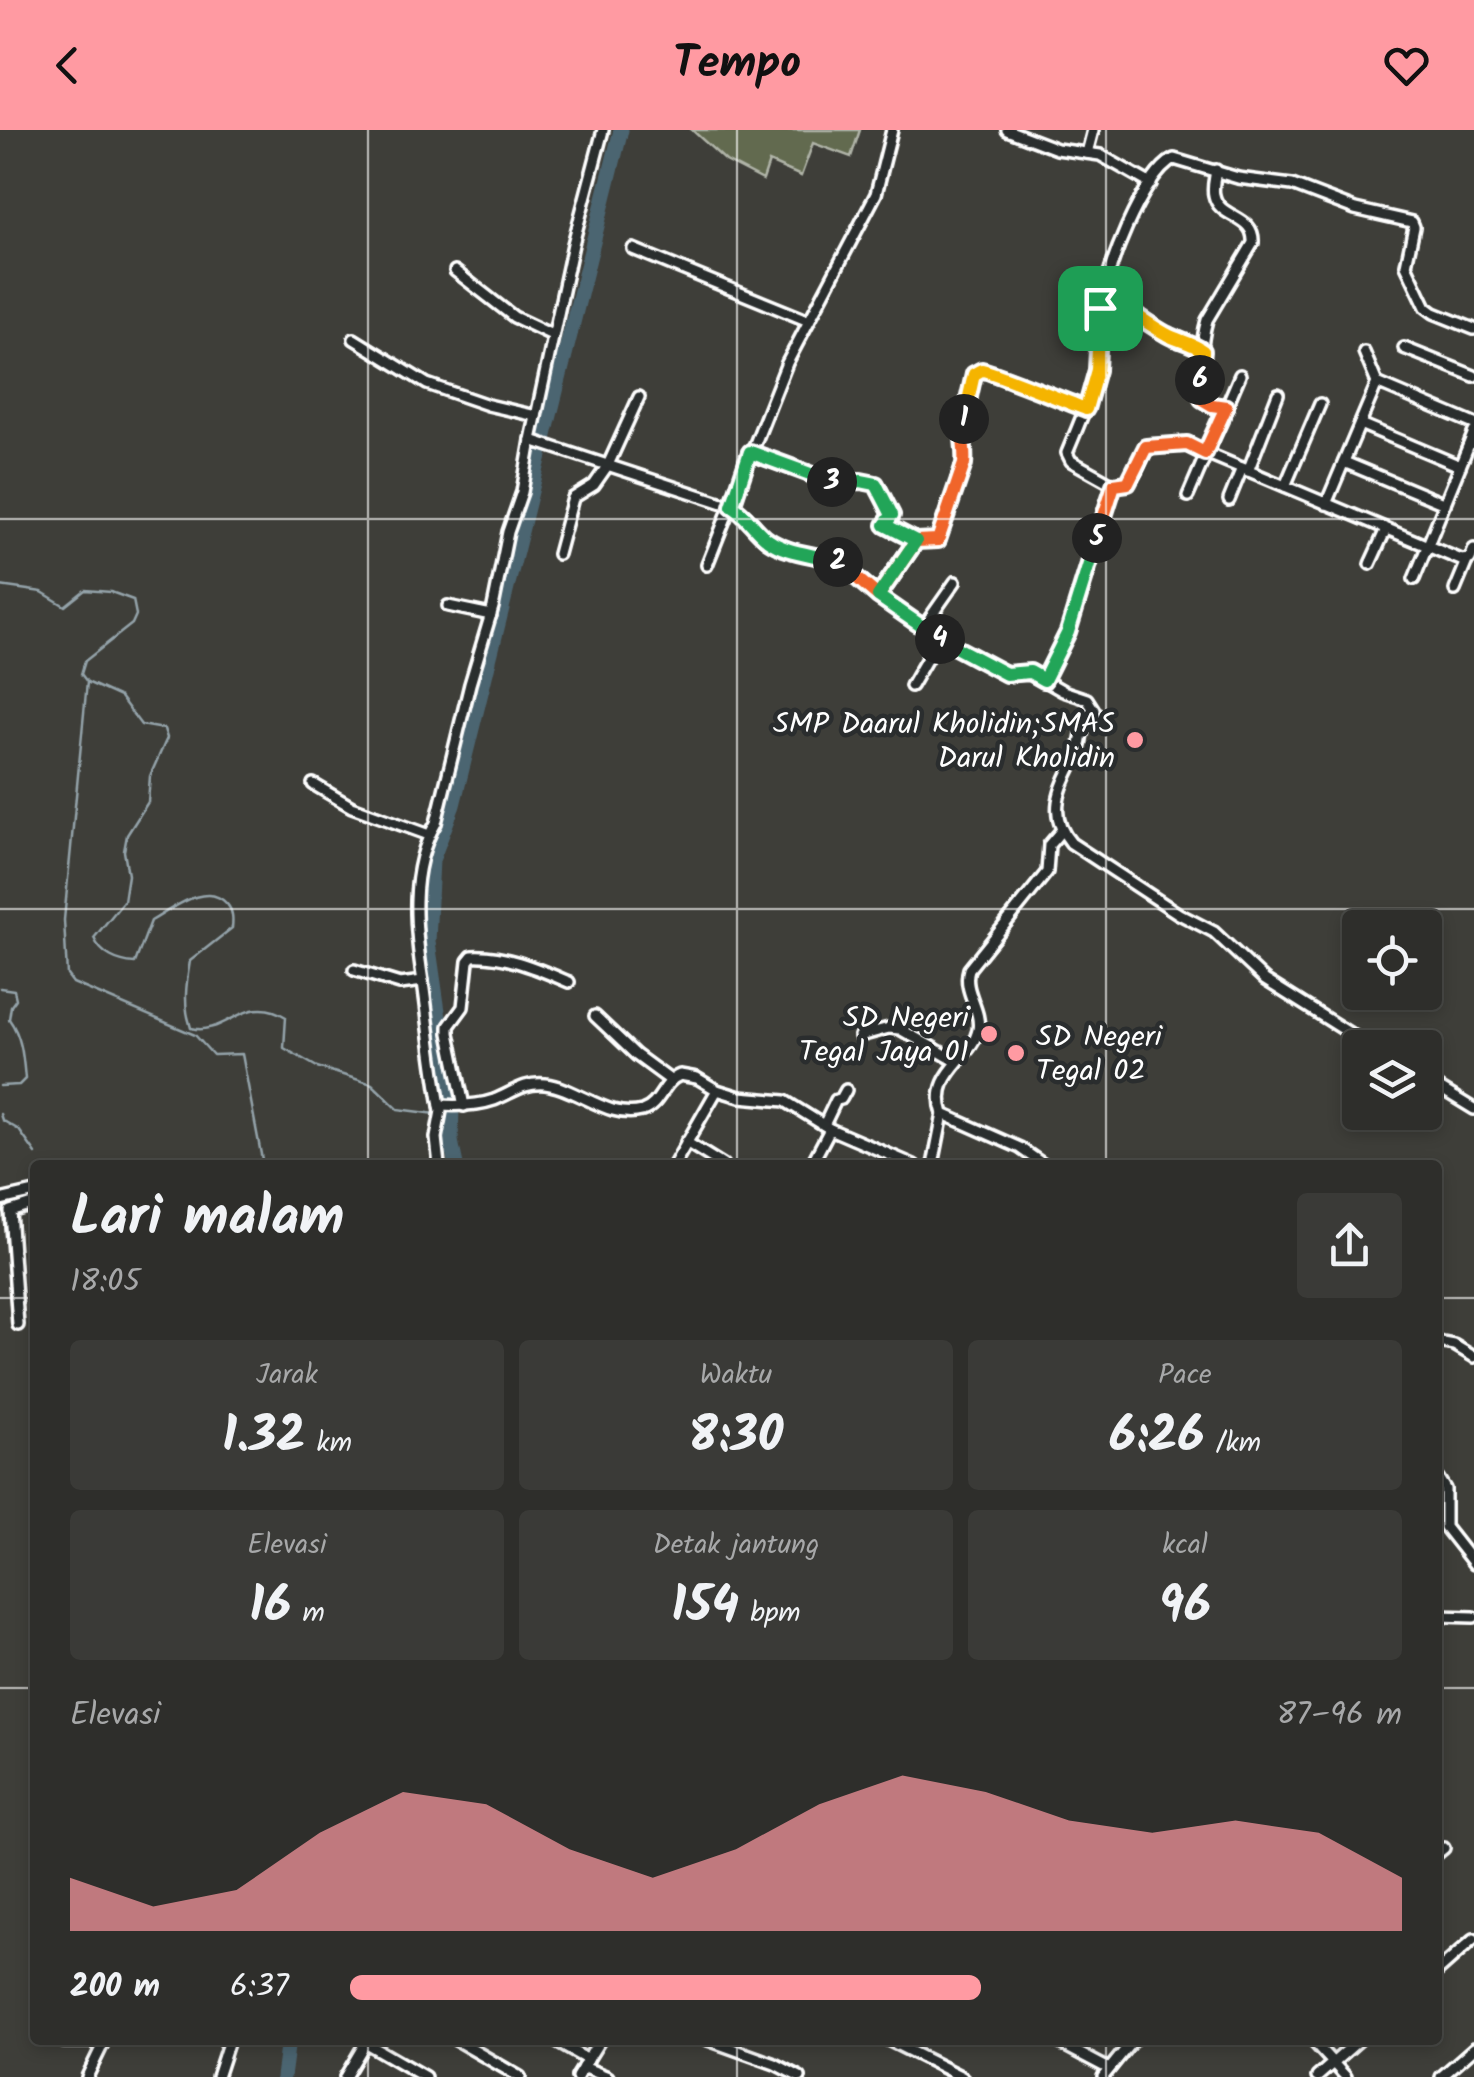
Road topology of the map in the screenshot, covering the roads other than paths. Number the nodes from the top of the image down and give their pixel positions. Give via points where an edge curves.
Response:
1 (603, 130) edge
2 (892, 130) edge
3 (1007, 130) edge
4 (1093, 130) edge
5 (1034, 135) edge
6 (1087, 152) junction
7 (1216, 170) junction
8 (1151, 184) junction
9 (633, 249) dead end
10 (454, 271) dead end
11 (1102, 298) junction
12 (809, 321) junction
13 (1474, 329) edge
14 (552, 334) junction
15 (354, 339) dead end
16 (1404, 348) dead end
17 (1203, 351) junction
18 (1364, 352) dead end
19 (1240, 376) dead end
20 (1474, 376) edge
21 (1377, 383) junction
22 (1278, 394) dead end
23 (639, 398) dead end
24 (1320, 404) dead end
25 (1226, 407) junction
26 (1086, 409) junction
27 (536, 416) junction
28 (1360, 424) junction
29 (1474, 424) edge
30 (1474, 432) edge
31 (535, 442) junction
32 (750, 452) junction
33 (1205, 453) junction
34 (1344, 462) junction
35 (608, 465) junction
36 (1460, 466) junction
37 (1244, 470) junction
38 (1114, 485) junction
39 (1285, 486) junction
40 (1188, 496) dead end
41 (1229, 500) dead end
42 (1326, 504) junction
43 (1444, 504) junction
44 (732, 506) junction
45 (1386, 529) junction
46 (916, 541) junction
47 (1427, 546) junction
48 (1474, 549) edge
49 (558, 554) dead end
50 (1467, 561) junction
51 (1370, 564) dead end
52 (707, 565) dead end
53 (1414, 579) dead end
54 (955, 582) dead end
55 (1455, 590) dead end
56 (878, 596) junction
57 (448, 606) dead end
58 (491, 615) junction
59 (922, 629) junction
60 (942, 640) junction
61 (1044, 680) junction
62 (911, 686) dead end
63 (313, 784) dead end
64 (1060, 831) junction
65 (429, 835) junction
66 (354, 970) dead end
67 (422, 981) junction
68 (569, 982) dead end
69 (595, 1016) dead end
70 (1344, 1030) edge
71 (860, 1036) dead end
72 (956, 1060) junction
73 (670, 1080) junction
74 (1442, 1089) edge
75 (717, 1090) junction
76 (846, 1090) dead end
77 (440, 1105) junction
78 (464, 1106) junction
79 (1474, 1109) edge
80 (942, 1114) junction
81 (827, 1127) junction
82 (686, 1142) junction
83 (439, 1160) edge
84 (677, 1160) edge
85 (715, 1160) edge
86 (813, 1160) edge
87 (903, 1160) edge
88 (935, 1160) edge
89 (1036, 1160) edge
90 (30, 1193) edge
91 (0, 1200) edge
92 (30, 1204) edge
93 (18, 1324) dead end
94 (1442, 1343) edge
95 (1474, 1356) edge
96 (1442, 1484) edge
97 (1445, 1526) junction
98 (1442, 1533) edge
99 (1474, 1564) edge
100 (1442, 1616) edge
101 (1474, 1617) edge
102 (1474, 1939) edge
103 (1442, 1967) edge
104 (100, 2045) edge
105 (227, 2045) edge
106 (365, 2045) edge
107 (372, 2045) edge
108 (465, 2045) edge
109 (560, 2045) edge
110 (597, 2045) edge
111 (722, 2045) edge
112 (898, 2045) edge
113 (1062, 2045) edge
114 (1129, 2045) edge
115 (1316, 2045) edge
116 (1353, 2045) edge
117 (1474, 2048) edge
118 (1332, 2063) junction
119 (586, 2064) junction
120 (406, 2072) edge
121 (1106, 2073) edge
122 (87, 2077) edge
123 (217, 2077) edge
124 (346, 2077) edge
125 (424, 2077) edge
126 (520, 2077) edge
127 (577, 2077) edge
128 (608, 2077) edge
129 (800, 2077) edge
130 (962, 2077) edge
131 (1317, 2077) edge
132 (1346, 2077) edge
133 (1442, 2077) edge

1 - 14 street
2 - 12 street via 876,194
3 - 5 street
4 - 6 street
5 - 6 street via 1057,149
6 - 8 street
7 - 8 street via 1174,160
7 - 13 street via 1412,222 1406,265 1426,306
7 - 17 street via 1218,206 1254,234 1208,320
8 - 11 street via 1117,246
9 - 12 street
10 - 14 street via 514,317
11 - 17 street
11 - 26 street via 1097,370
12 - 32 street
14 - 27 street
15 - 27 street via 427,384
16 - 20 street
17 - 25 street via 1200,394
18 - 21 street
19 - 25 street
21 - 28 street
21 - 29 street
22 - 37 street
23 - 35 street
24 - 39 street
25 - 33 street
26 - 38 street via 1068,456
26 - 46 street via 996,373 974,374 961,438 964,464 940,536
27 - 31 street
28 - 34 street
28 - 36 street
30 - 36 street
31 - 35 street
31 - 58 street
32 - 44 street
32 - 46 street via 835,483 876,484 892,515 885,525
33 - 37 street
33 - 38 street via 1187,444 1150,444 1133,478
33 - 40 street
34 - 42 street
34 - 43 street
35 - 44 street
35 - 49 street via 573,498
36 - 43 street
37 - 39 street
37 - 41 street
38 - 61 street via 1068,632
39 - 42 street
42 - 45 street
43 - 47 street
44 - 52 street
44 - 56 street via 770,542 839,563
45 - 47 street
45 - 51 street
46 - 56 street
47 - 50 street
47 - 53 street
48 - 50 street
50 - 55 street
54 - 59 street
56 - 59 street
57 - 58 street
58 - 65 street
59 - 60 street
60 - 61 street via 1006,674 1030,672
60 - 62 street
61 - 64 street via 1087,699 1094,710 1063,780
63 - 65 street via 356,809
64 - 70 street via 1214,932 1278,989
64 - 72 street via 1050,845 1047,872 969,969 978,1026
65 - 67 street via 417,905
66 - 67 street via 400,984
67 - 77 street
68 - 78 street via 472,956 463,1007 449,1026
69 - 73 street
71 - 72 street via 900,1029
72 - 80 street via 941,1091
73 - 75 street via 686,1075
73 - 78 street via 650,1107 633,1112 545,1084
74 - 79 street
75 - 81 street via 785,1101
75 - 82 street
76 - 81 street
77 - 78 street
77 - 83 street
80 - 88 street
80 - 89 street
81 - 86 street
81 - 87 street
82 - 84 street
82 - 85 street
90 - 91 street
92 - 93 street via 10,1210
94 - 95 street
96 - 97 street
97 - 98 street
97 - 99 street
100 - 101 street
102 - 103 street
104 - 122 street
105 - 123 street
106 - 124 street
107 - 120 street
108 - 126 street
109 - 119 street
110 - 119 street
111 - 129 street
112 - 130 street
113 - 121 street
114 - 121 street
115 - 118 street
116 - 118 street
117 - 133 street
118 - 131 street
118 - 132 street
119 - 127 street
119 - 128 street
120 - 125 street

